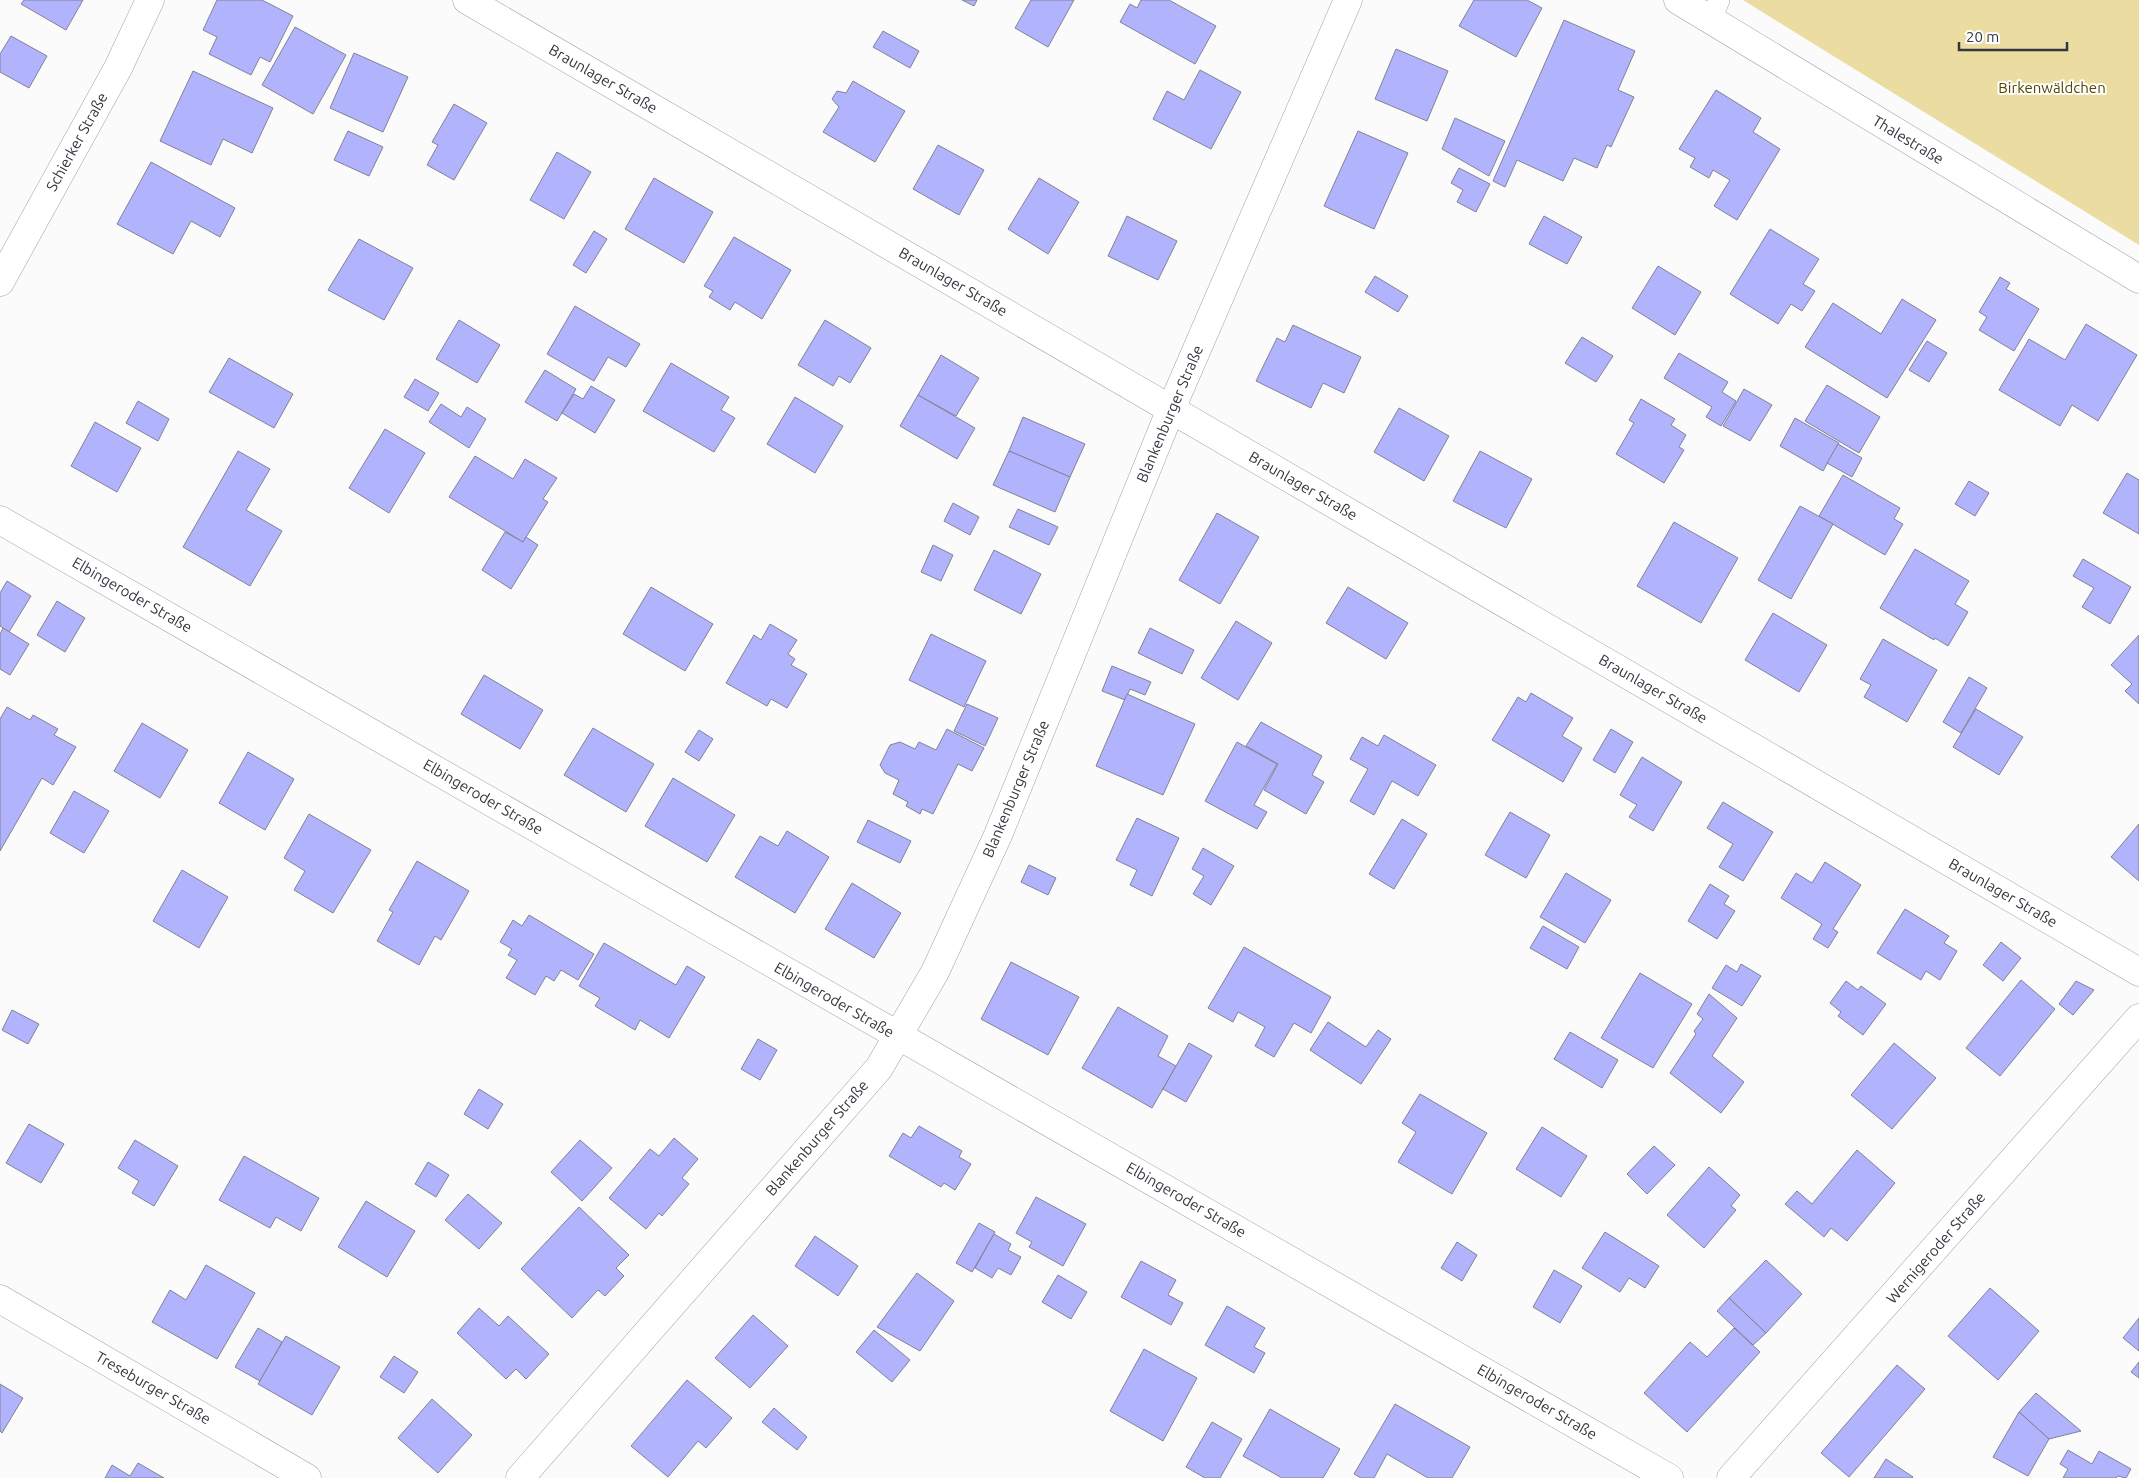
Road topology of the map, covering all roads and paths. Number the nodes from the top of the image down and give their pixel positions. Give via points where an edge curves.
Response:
1 (150, 0) edge
2 (467, 0) edge
3 (1348, 0) edge
4 (1678, 0) edge
5 (1715, 10) edge
6 (2139, 279) edge
7 (0, 282) edge
8 (1171, 409) junction
9 (0, 520) edge
10 (2139, 972) edge
11 (2139, 1018) edge
12 (898, 1037) junction
13 (0, 1299) edge
14 (307, 1478) edge
15 (520, 1478) edge
16 (1669, 1478) edge
17 (1731, 1478) edge

1 - 7 street, Schierker Straße via 118,68
2 - 8 street, Braunlager Straße
3 - 8 street, Blankenburger Straße
4 - 5 street, Thalestraße
5 - 6 street, Thalestraße
8 - 10 street, Braunlager Straße
8 - 12 street, Blankenburger Straße via 998,835 935,972
9 - 12 street, Elbingeroder Straße
11 - 17 street, Wernigeroder Straße
12 - 15 street, Blankenburger Straße via 878,1068
12 - 16 street, Elbingeroder Straße
13 - 14 street, Treseburger Straße

